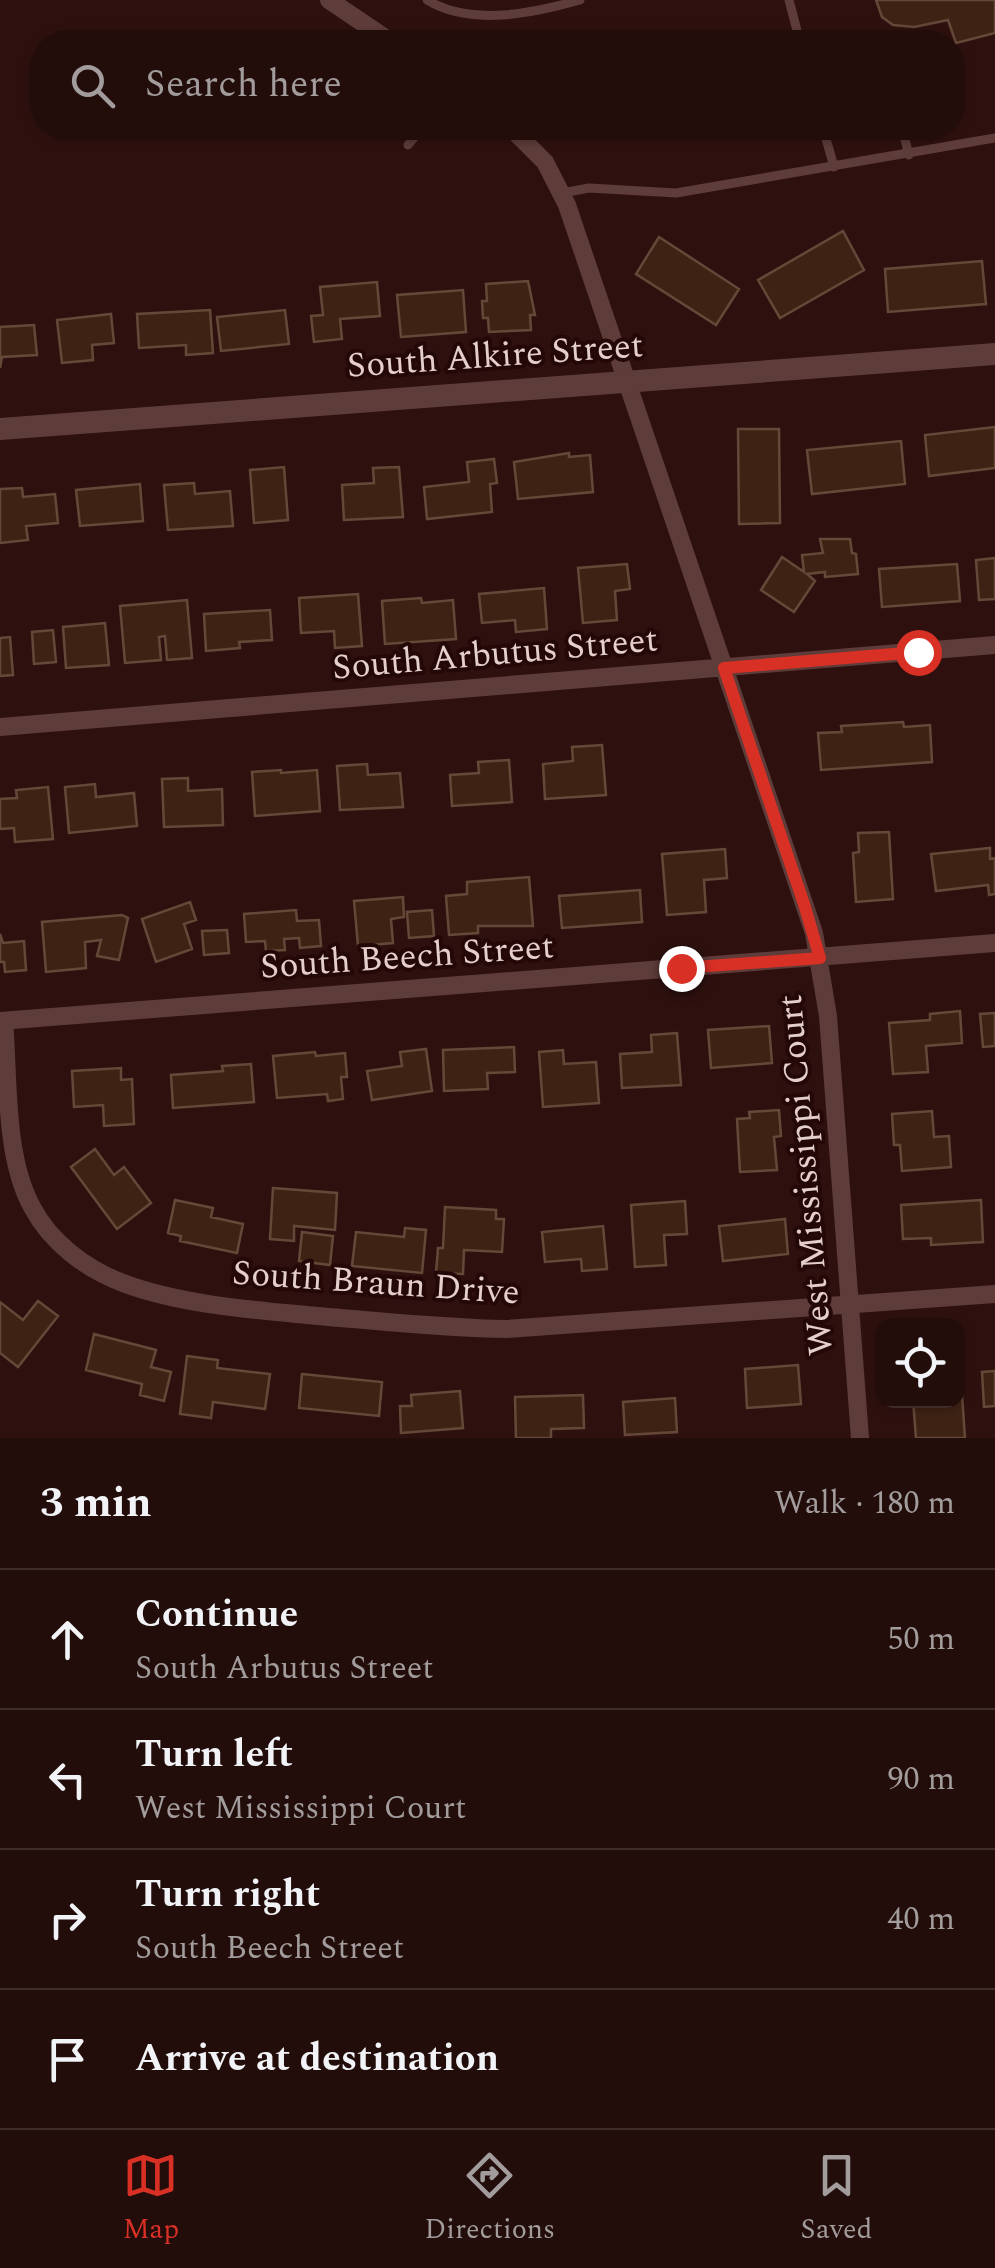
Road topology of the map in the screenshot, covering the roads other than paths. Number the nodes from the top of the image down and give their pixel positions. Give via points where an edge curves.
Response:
1 (329, 0) edge
2 (428, 0) edge
3 (580, 0) edge
4 (789, 0) edge
5 (373, 30) edge
6 (797, 30) edge
7 (995, 138) edge
8 (412, 140) edge
9 (523, 140) edge
10 (826, 140) edge
11 (905, 140) edge
12 (408, 145) dead end
13 (909, 155) junction
14 (834, 167) junction
15 (562, 193) junction
16 (995, 354) edge
17 (626, 382) junction
18 (0, 430) edge
19 (995, 645) edge
20 (724, 668) junction
21 (0, 727) edge
22 (995, 943) edge
23 (820, 958) junction
24 (2, 1021) edge
25 (995, 1294) edge
26 (850, 1305) junction
27 (860, 1438) edge

1 - 5 street
2 - 3 lane via 482,16
4 - 6 lane
7 - 13 lane
8 - 12 lane
9 - 15 street, West Mississippi Court
10 - 14 lane
11 - 13 lane
13 - 14 lane
14 - 15 lane via 676,193
15 - 17 street, West Mississippi Court
16 - 17 street, South Alkire Street
17 - 18 street, South Alkire Street
17 - 20 street, West Mississippi Court
19 - 20 street, South Arbutus Street
20 - 21 street, South Arbutus Street
20 - 23 street, West Mississippi Court
22 - 23 street, South Beech Street
23 - 24 street, South Beech Street
23 - 26 street, West Mississippi Court
24 - 26 street, South Braun Drive via 16,1162 27,1197 61,1246 126,1284 259,1310 479,1329
25 - 26 street, South Braun Drive
26 - 27 street, West Mississippi Court

